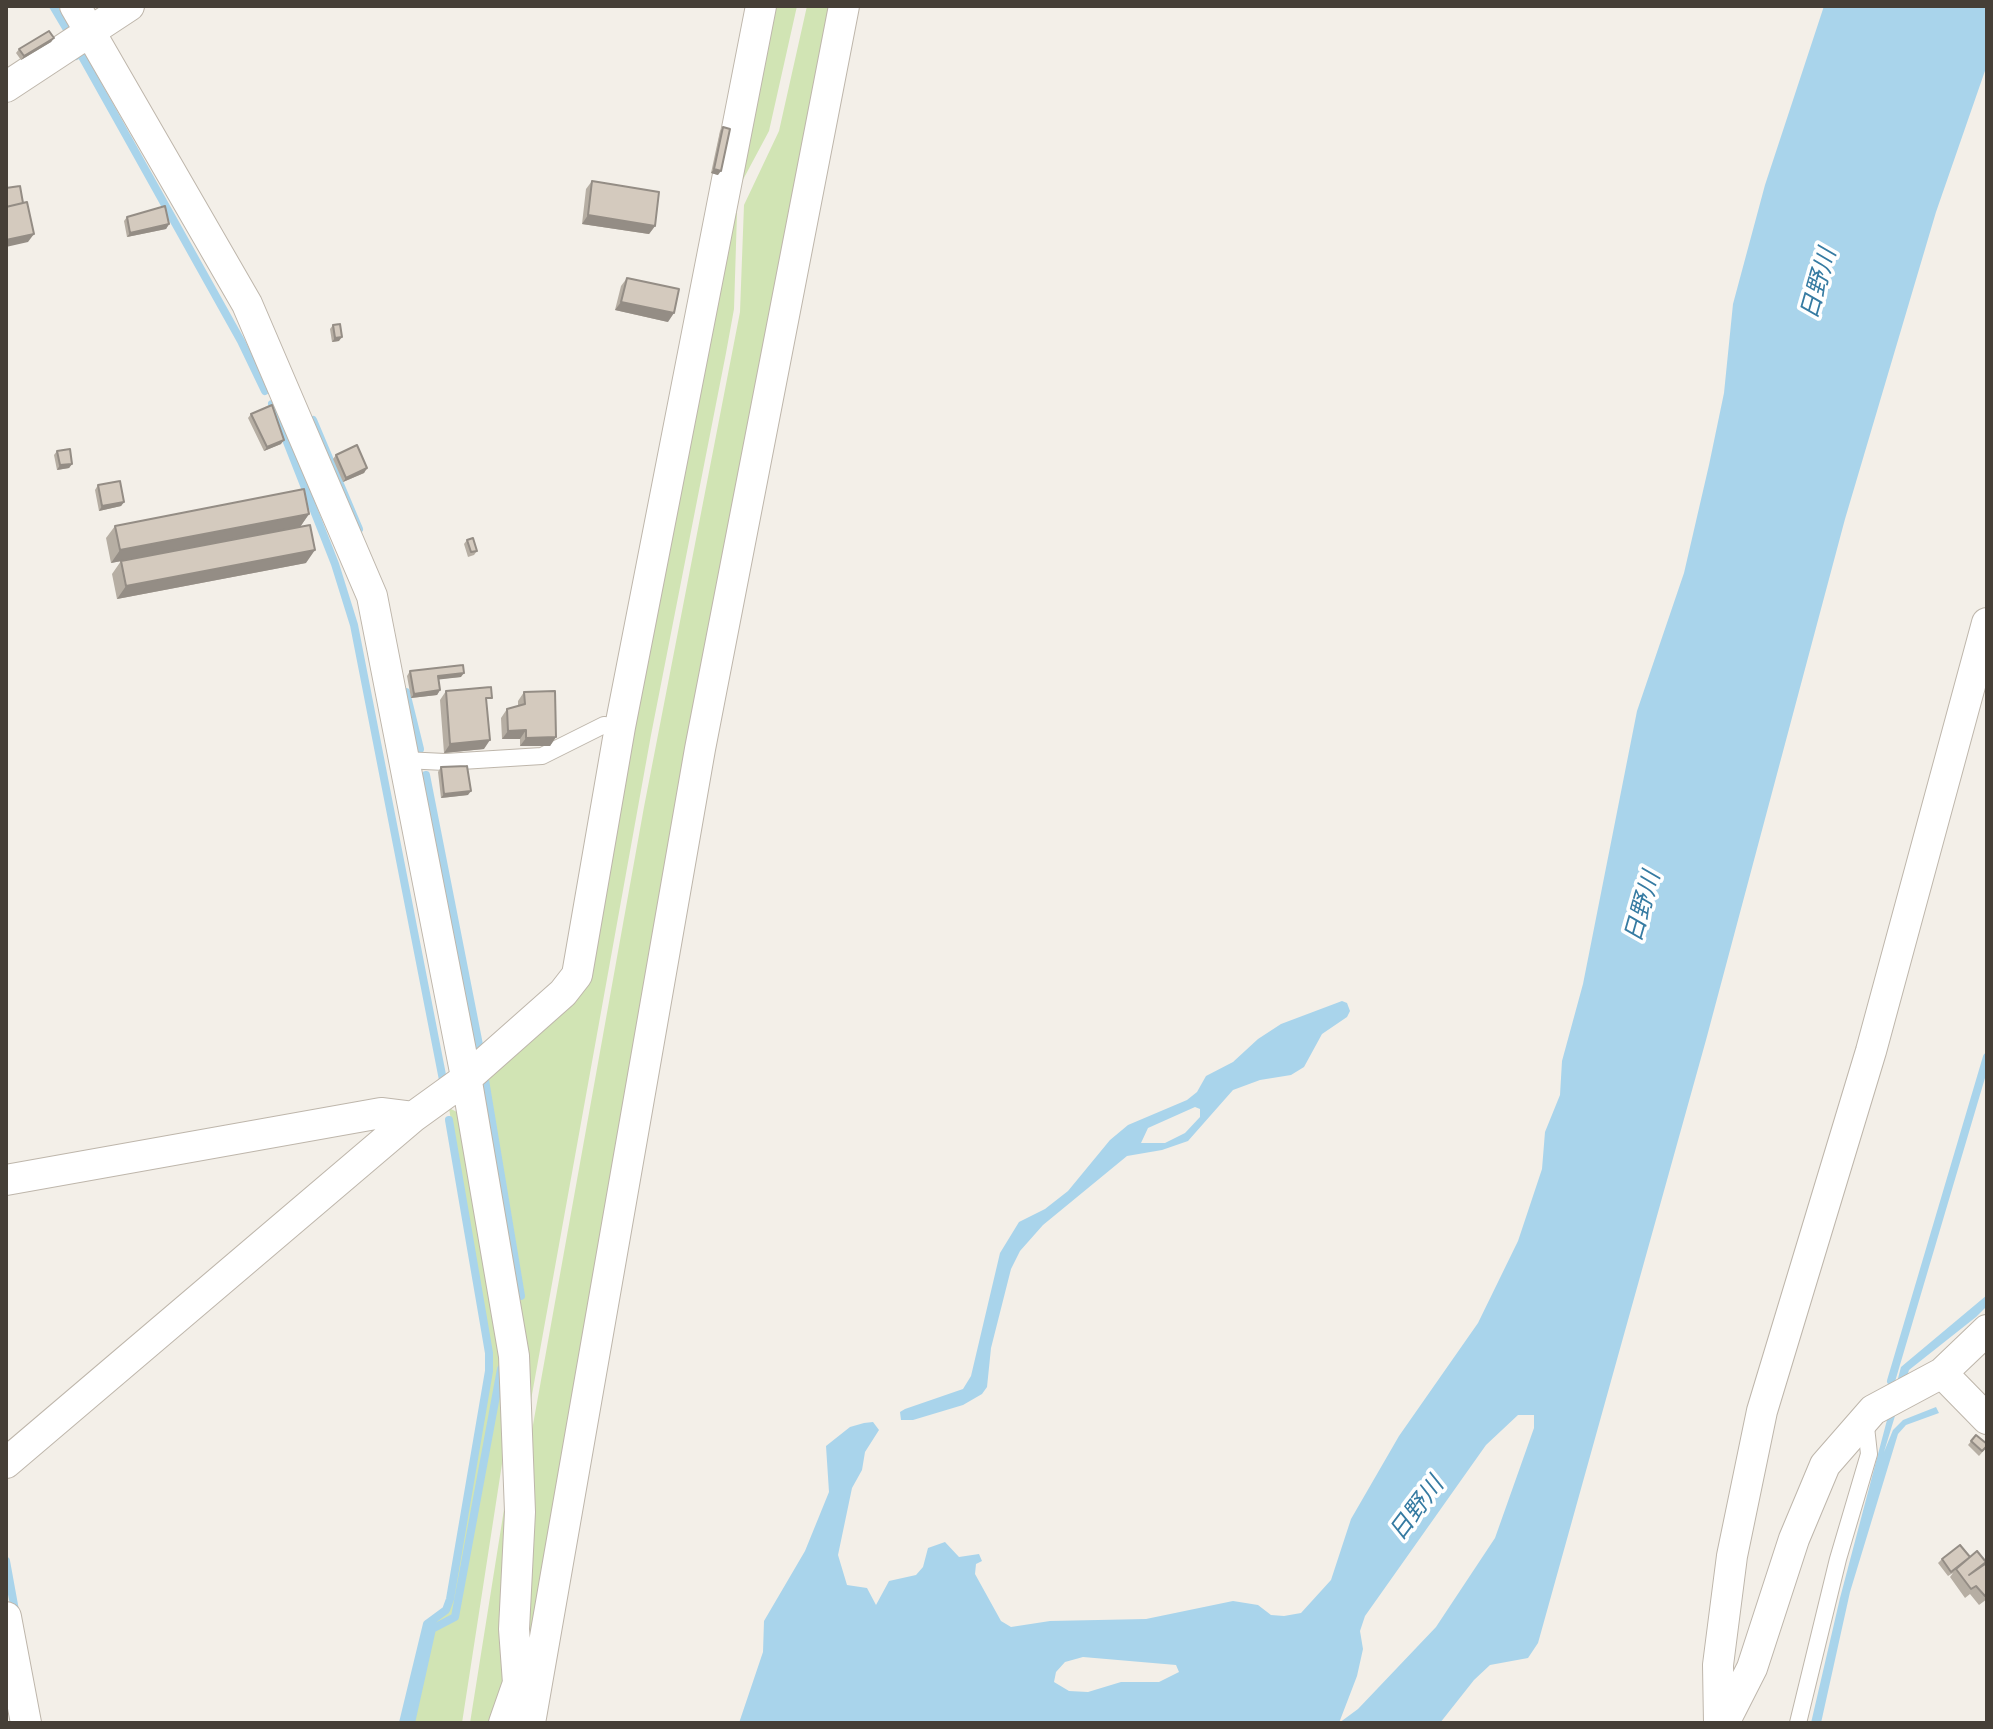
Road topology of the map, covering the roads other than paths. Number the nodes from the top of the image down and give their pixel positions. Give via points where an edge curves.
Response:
1 (129, 6) edge
2 (761, 6) edge
3 (844, 6) edge
4 (82, 18) edge
5 (6, 87) edge
6 (1987, 623) edge
7 (620, 727) junction
8 (404, 760) junction
9 (467, 1078) junction
10 (413, 1117) junction
11 (6, 1180) edge
12 (1987, 1330) edge
13 (1942, 1373) junction
14 (1886, 1404) junction
15 (1983, 1408) edge
16 (6, 1463) edge
17 (6, 1617) edge
18 (527, 1700) edge
19 (26, 1723) edge
20 (504, 1723) edge
21 (1722, 1723) edge
22 (1798, 1723) edge

1 - 4 street
2 - 7 street
3 - 18 street via 700,749
4 - 5 street
4 - 8 street via 247,304 372,596
6 - 21 street via 1871,1051 1762,1411 1732,1556 1718,1665
7 - 8 lane via 604,725 542,756
7 - 9 street via 577,975
8 - 9 street
9 - 10 street
9 - 18 street via 514,1356 520,1512 514,1629
10 - 11 street via 381,1113
10 - 16 street
12 - 13 street
13 - 14 street
13 - 15 street
14 - 21 street via 1825,1465 1794,1539 1752,1668
14 - 22 lane via 1838,1559
17 - 19 street
18 - 20 street

